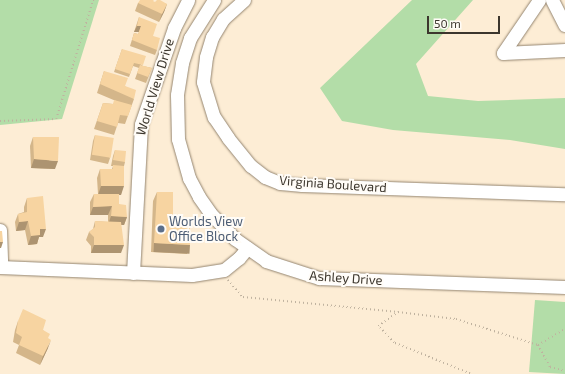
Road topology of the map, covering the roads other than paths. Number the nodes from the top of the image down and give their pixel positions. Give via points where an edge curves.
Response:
1 (188, 0) edge
2 (214, 0) edge
3 (244, 0) edge
4 (539, 0) edge
5 (552, 0) edge
6 (565, 25) edge
7 (565, 50) edge
8 (565, 194) edge
9 (0, 230) edge
10 (247, 248) junction
11 (1, 267) edge
12 (133, 273) junction
13 (565, 287) edge

1 - 12 street, World View Drive via 174,28 141,124
2 - 10 street, Ashley Drive via 190,38 182,63 177,94 178,139 189,178 199,197 222,227
3 - 8 street, Virginia Boulevard via 223,19 212,37 203,82 214,117 251,166 265,177 280,183 302,185
4 - 7 street via 503,53
5 - 6 street
9 - 11 street
10 - 12 street via 224,270 192,276
10 - 13 street, Ashley Drive via 284,269 319,278
11 - 12 street

